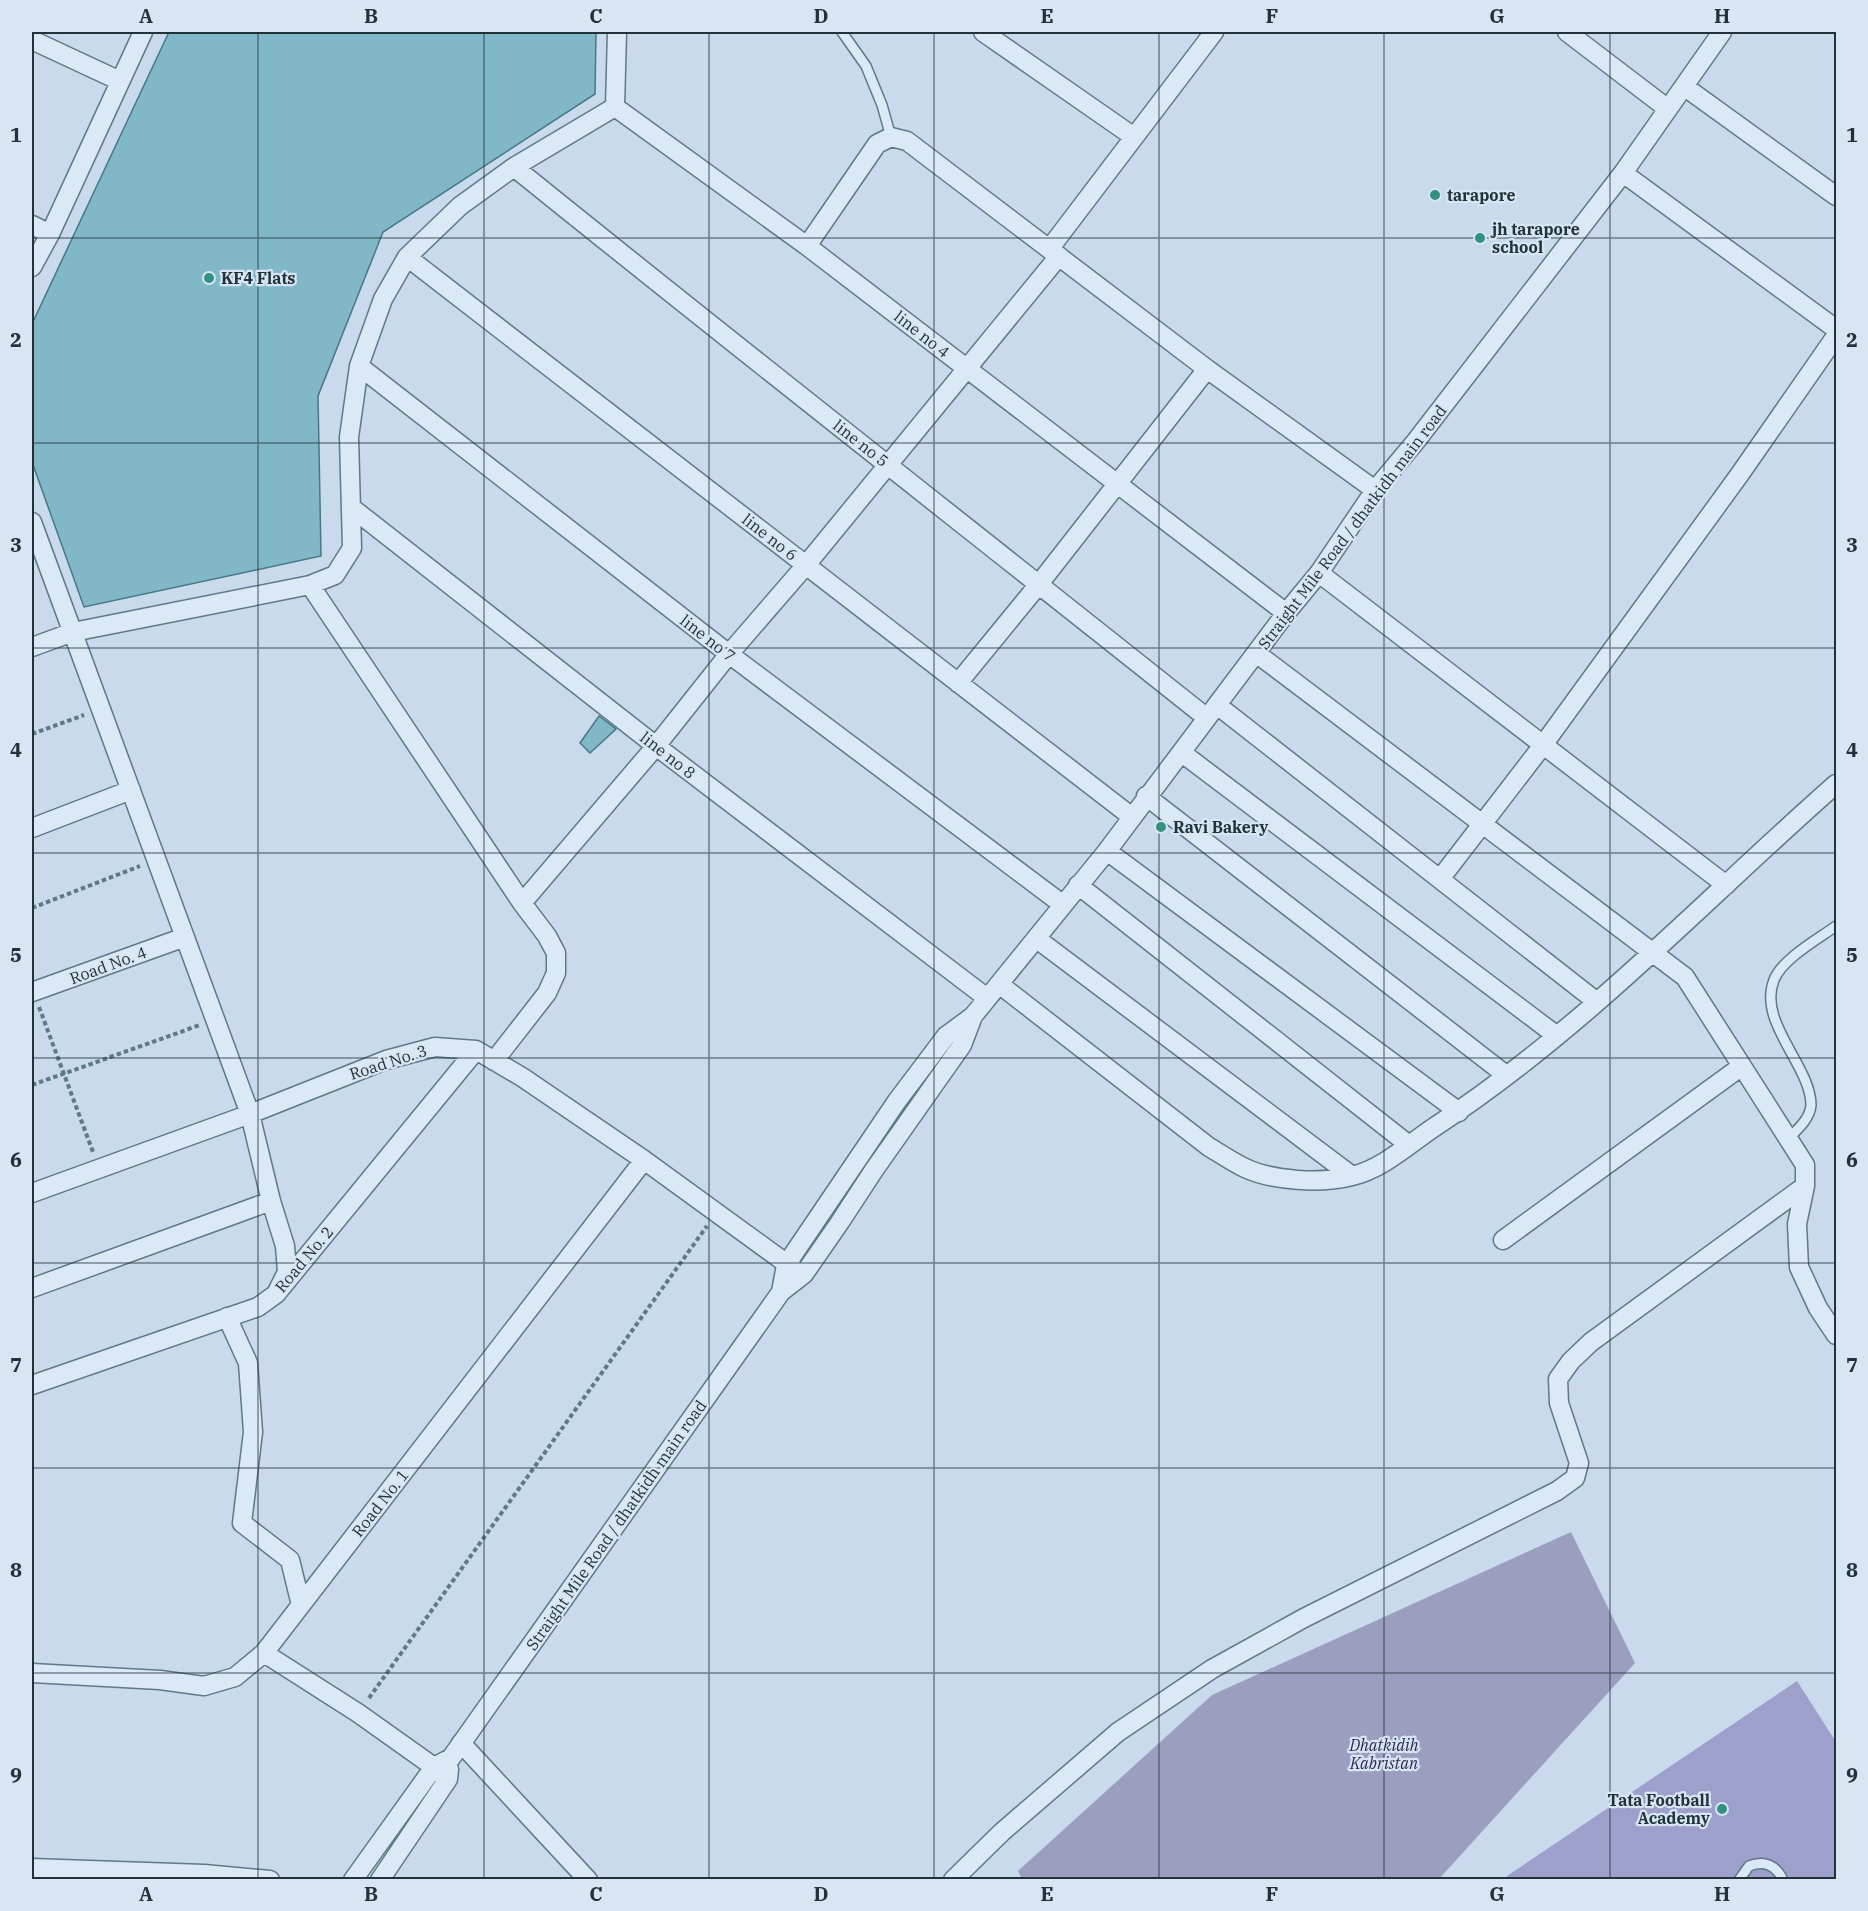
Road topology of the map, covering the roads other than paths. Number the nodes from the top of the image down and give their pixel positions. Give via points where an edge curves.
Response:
1 (143, 32) edge
2 (617, 32) edge
3 (842, 32) edge
4 (983, 32) edge
5 (1214, 32) edge
6 (1567, 32) edge
7 (1722, 32) edge
8 (32, 40) edge
9 (120, 81) junction
10 (1686, 87) junction
11 (615, 107) junction
12 (1668, 109) junction
13 (891, 136) junction
14 (1134, 137) junction
15 (514, 167) junction
16 (1623, 173) junction
17 (1836, 196) edge
18 (32, 225) edge
19 (50, 234) junction
20 (807, 246) junction
21 (1055, 252) junction
22 (407, 256) junction
23 (32, 267) edge
24 (1836, 329) edge
25 (1836, 336) edge
26 (359, 366) junction
27 (967, 369) junction
28 (1207, 369) junction
29 (889, 464) junction
30 (1117, 484) junction
31 (1375, 490) junction
32 (352, 508) junction
33 (32, 522) edge
34 (806, 565) junction
35 (1319, 573) junction
36 (1039, 584) junction
37 (310, 585) junction
38 (1286, 613) junction
39 (74, 632) junction
40 (32, 647) edge
41 (1256, 653) junction
42 (729, 654) junction
43 (958, 683) junction
44 (1212, 712) junction
45 (1543, 745) junction
46 (656, 746) junction
47 (1182, 753) junction
48 (1836, 784) edge
49 (131, 790) junction
50 (1146, 796) junction
51 (1132, 817) junction
52 (1482, 823) junction
53 (32, 828) edge
54 (1107, 850) junction
55 (1440, 879) junction
56 (1078, 885) junction
57 (1726, 885) junction
58 (522, 903) junction
59 (1062, 904) junction
60 (1836, 926) edge
61 (185, 937) junction
62 (1037, 939) junction
63 (1653, 951) junction
64 (999, 984) junction
65 (32, 992) edge
66 (987, 998) junction
67 (1597, 1002) junction
68 (973, 1016) junction
69 (1557, 1036) junction
70 (476, 1050) junction
71 (494, 1061) junction
72 (1742, 1066) junction
73 (1506, 1075) junction
74 (1459, 1112) junction
75 (250, 1114) junction
76 (1788, 1139) junction
77 (1409, 1145) junction
78 (644, 1160) junction
79 (1352, 1176) junction
80 (1805, 1186) junction
81 (32, 1193) edge
82 (271, 1201) junction
83 (1503, 1240) dead end
84 (786, 1265) junction
85 (804, 1274) junction
86 (32, 1288) edge
87 (781, 1292) junction
88 (276, 1294) junction
89 (227, 1317) junction
90 (1836, 1335) edge
91 (32, 1385) edge
92 (301, 1605) junction
93 (264, 1653) junction
94 (32, 1673) edge
95 (456, 1751) junction
96 (441, 1773) junction
97 (32, 1868) edge
98 (270, 1880) edge
99 (353, 1880) edge
100 (380, 1880) edge
101 (588, 1880) edge
102 (952, 1880) edge
103 (1738, 1880) edge
104 (1783, 1880) edge

1 - 9 street
2 - 11 street
3 - 13 lane via 866,66
4 - 14 street
5 - 14 street
6 - 12 street
7 - 10 street, Straight Mile Road / dhatkidh main road
8 - 9 street
9 - 19 street
10 - 12 street, Straight Mile Road / dhatkidh main road
10 - 17 street
11 - 15 street
11 - 20 street, line no 4
12 - 16 street, Straight Mile Road / dhatkidh main road
13 - 20 street via 878,144
13 - 21 street via 907,141
14 - 21 street
15 - 22 street via 460,206
15 - 29 street, line no 5
16 - 24 street
16 - 31 street, Straight Mile Road / dhatkidh main road
18 - 19 street
19 - 23 street
20 - 27 street, line no 4
21 - 27 street
21 - 28 street
22 - 26 street via 383,299
22 - 34 street, line no 6
25 - 45 street
26 - 32 street via 349,437
26 - 42 street, line no 7
27 - 29 street
27 - 30 street, line no 4
28 - 30 street
28 - 31 street
29 - 34 street
29 - 36 street, line no 5
30 - 36 street
30 - 38 street, line no 4
31 - 35 street, Straight Mile Road / dhatkidh main road
32 - 37 street via 352,548 335,575
32 - 46 street, line no 8
33 - 39 street
34 - 42 street
34 - 43 street, line no 6
35 - 38 street, Straight Mile Road / dhatkidh main road
35 - 45 street
36 - 43 street
36 - 44 street, line no 5
37 - 39 street
37 - 58 street
38 - 41 street, Straight Mile Road / dhatkidh main road
39 - 40 street
39 - 49 street
41 - 44 street, Straight Mile Road / dhatkidh main road
41 - 52 street
42 - 46 street
42 - 59 street, line no 7
43 - 51 street, line no 6
44 - 47 street, Straight Mile Road / dhatkidh main road
44 - 55 street, line no 5
45 - 52 street
45 - 57 street
46 - 58 street
46 - 66 street, line no 8
47 - 50 street, Straight Mile Road / dhatkidh main road
47 - 69 street
48 - 57 street
49 - 53 street
49 - 61 street
50 - 51 street, Straight Mile Road / dhatkidh main road
50 - 73 street
51 - 54 street, Straight Mile Road / dhatkidh main road
52 - 55 street
52 - 63 street
54 - 56 street, Straight Mile Road / dhatkidh main road
54 - 74 street
55 - 67 street, line no 5
56 - 59 street, Straight Mile Road / dhatkidh main road
56 - 77 street
57 - 63 street
58 - 71 street via 556,953 556,973 547,993
59 - 62 street, Straight Mile Road / dhatkidh main road
60 - 76 lane via 1790,960 1774,978 1770,998 1775,1019 1808,1089 1811,1107 1804,1122
61 - 65 street, Road No. 4
61 - 75 street
62 - 64 street, Straight Mile Road / dhatkidh main road
62 - 79 street
63 - 67 street
63 - 72 street via 1685,977
64 - 66 street, Straight Mile Road / dhatkidh main road
64 - 79 street via 1209,1147 1246,1168 1285,1179
66 - 68 street, Straight Mile Road / dhatkidh main road
67 - 69 street
68 - 84 street, Straight Mile Road / dhatkidh main road via 946,1036 897,1101
68 - 85 street, Straight Mile Road / dhatkidh main road via 962,1045
69 - 73 street
70 - 71 street, Road No. 3
70 - 75 street, Road No. 3 via 435,1047 386,1059
70 - 88 street, Road No. 2
71 - 78 street, Road No. 3
72 - 76 street
72 - 83 street
73 - 74 street
74 - 77 street
75 - 81 street, Road No. 3
75 - 82 street
76 - 80 street via 1805,1165
77 - 79 street via 1383,1163
78 - 84 street, Road No. 3
78 - 92 street, Road No. 1
80 - 90 street via 1797,1224 1799,1268
80 - 102 street via 1591,1342 1571,1361 1558,1379 1559,1403 1579,1463 1575,1478 1557,1491 1304,1618 1212,1669 1118,1732
82 - 86 street
82 - 88 street via 285,1246 286,1263
84 - 85 street, Road No. 3
84 - 87 street, Straight Mile Road / dhatkidh main road
85 - 87 street, Straight Mile Road / dhatkidh main road
87 - 95 street, Straight Mile Road / dhatkidh main road
88 - 89 street, Road No. 2 via 258,1307
89 - 91 street, Road No. 2
89 - 92 street via 248,1363 253,1431 242,1523 290,1560
92 - 93 street, Road No. 1
93 - 94 street, Road No. 1 via 235,1677 204,1686
93 - 96 street
95 - 96 street, Straight Mile Road / dhatkidh main road
95 - 101 street
96 - 99 street, Straight Mile Road / dhatkidh main road
96 - 100 street, Straight Mile Road / dhatkidh main road
97 - 98 street
103 - 104 lane via 1756,1863 1772,1866

